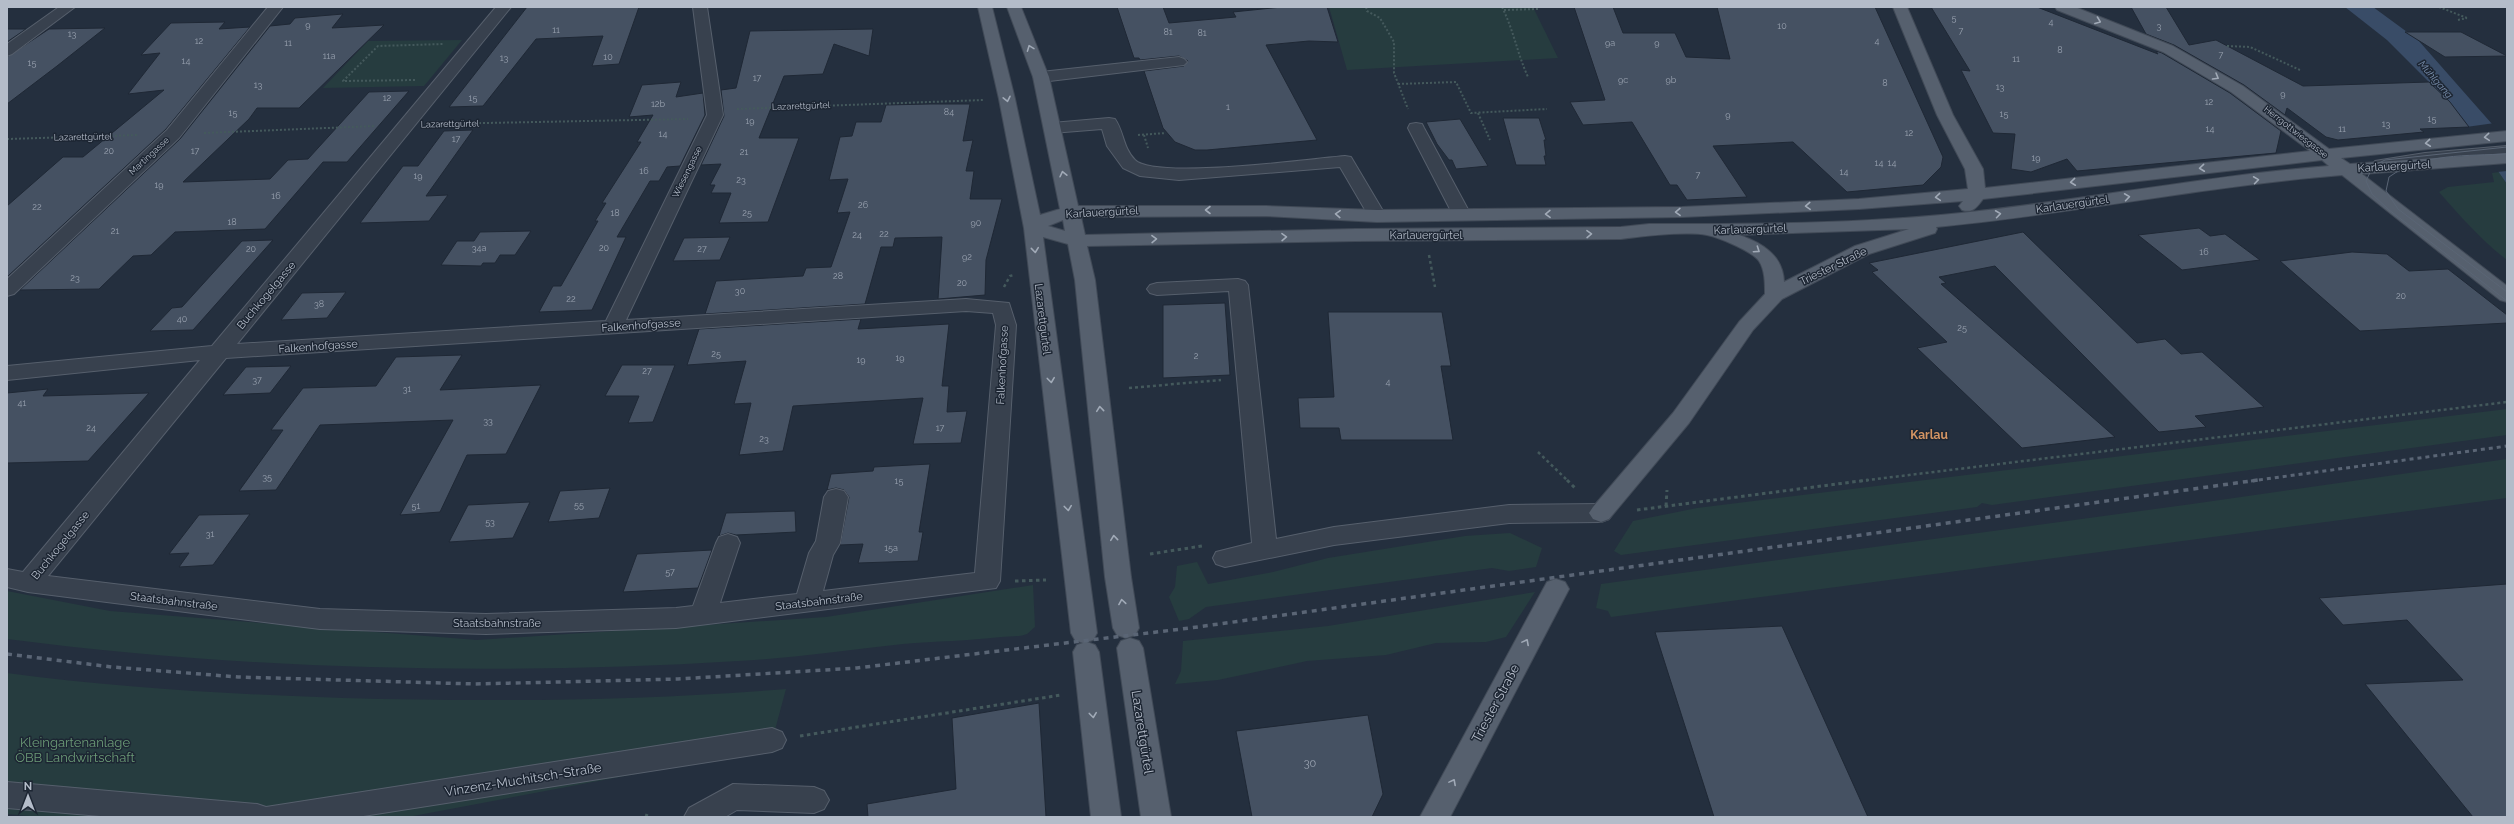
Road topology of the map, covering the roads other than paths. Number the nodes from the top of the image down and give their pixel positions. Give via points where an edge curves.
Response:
1 (68, 7) edge
2 (276, 7) edge
3 (504, 7) edge
4 (700, 7) edge
5 (985, 7) edge
6 (1014, 7) edge
7 (1900, 7) edge
8 (2062, 7) edge
9 (7, 51) edge
10 (1179, 62) dead end
11 (1041, 77) junction
12 (1052, 128) junction
13 (1416, 128) road end
14 (2507, 136) edge
15 (2507, 151) edge
16 (2324, 154) junction
17 (2481, 157) junction
18 (2507, 158) edge
19 (2345, 169) junction
20 (1977, 194) junction
21 (1072, 212) junction
22 (1462, 215) junction
23 (1377, 216) junction
24 (1960, 219) junction
25 (1033, 228) junction
26 (1708, 230) junction
27 (1079, 241) junction
28 (1157, 288) dead end
29 (7, 290) edge
30 (1775, 295) junction
31 (2507, 296) edge
32 (613, 327) junction
33 (218, 352) junction
34 (7, 374) edge
35 (836, 497) dead end
36 (1601, 513) joint
37 (728, 543) dead end
38 (1265, 550) junction
39 (1225, 558) dead end
40 (18, 581) edge
41 (987, 581) joint
42 (1556, 589) dead end
43 (807, 602) junction
44 (703, 615) junction
45 (772, 740) road end
46 (7, 795) edge
47 (814, 800) dead end
48 (257, 817) edge
49 (274, 817) edge
50 (699, 817) edge
51 (1106, 817) edge
52 (1156, 817) edge
53 (1435, 817) edge

1 - 9 street
2 - 29 street, Martingasse via 173,134
3 - 33 street, Buchkogelgasse
4 - 32 street, Wiesengasse via 713,114
5 -> 25 main road, Lazarettgürtel
11 -> 6 main road, Lazarettgürtel
7 - 20 main road via 1945,115 1974,169
8 -> 16 main road, Herrgottwiesgasse via 2136,35 2199,67 2267,109
10 - 11 street
11 - 12 main road, Lazarettgürtel
21 -> 12 main road, Lazarettgürtel
12 - 23 street via 1109,123 1116,146 1129,164 1140,171 1178,175 1345,161
13 - 22 street
14 -> 16 main road, Karlauergürtel
15 - 17 street
16 - 19 main road, Herrgottwiesgasse
16 -> 20 main road, Karlauergürtel
17 - 18 main road, Karlauergürtel
17 - 19 main road, Karlauergürtel
24 -> 19 main road, Karlauergürtel
19 - 31 main road, Herrgottwiesgasse
20 -> 22 main road, Karlauergürtel via 1859,204 1682,212
20 - 24 main road
23 -> 21 main road, Karlauergürtel via 1258,210
21 - 25 main road, Karlauergürtel via 1049,217
21 - 27 main road, Lazarettgürtel
22 - 23 main road, Karlauergürtel
24 - 26 main road, Karlauergürtel via 1874,225
24 - 30 main road, Triester Straße via 1862,250
25 - 27 main road, Karlauergürtel
25 -> 51 main road, Lazarettgürtel
27 -> 26 main road, Karlauergürtel
26 -> 30 main road via 1749,245 1769,259 1775,277
52 -> 27 main road, Lazarettgürtel via 1118,577
28 - 38 street via 1238,285
30 - 36 main road, Triester Straße via 1746,326 1681,418
32 - 33 street, Falkenhofgasse
32 - 41 street, Falkenhofgasse via 966,305 1002,307 1006,325
33 - 34 street, Falkenhofgasse
33 - 40 street, Buchkogelgasse
35 - 43 street via 828,543 821,553
36 - 38 street via 1509,514 1334,536
37 - 44 street
38 - 39 street
40 - 44 street, Staatsbahnstraße via 320,619 486,624
41 - 43 street, Staatsbahnstraße
53 -> 42 main road, Triester Straße
43 - 44 street, Staatsbahnstraße
45 - 49 street, Vinzenz-Muchitsch-Straße
46 - 48 street
47 - 50 street via 733,797

